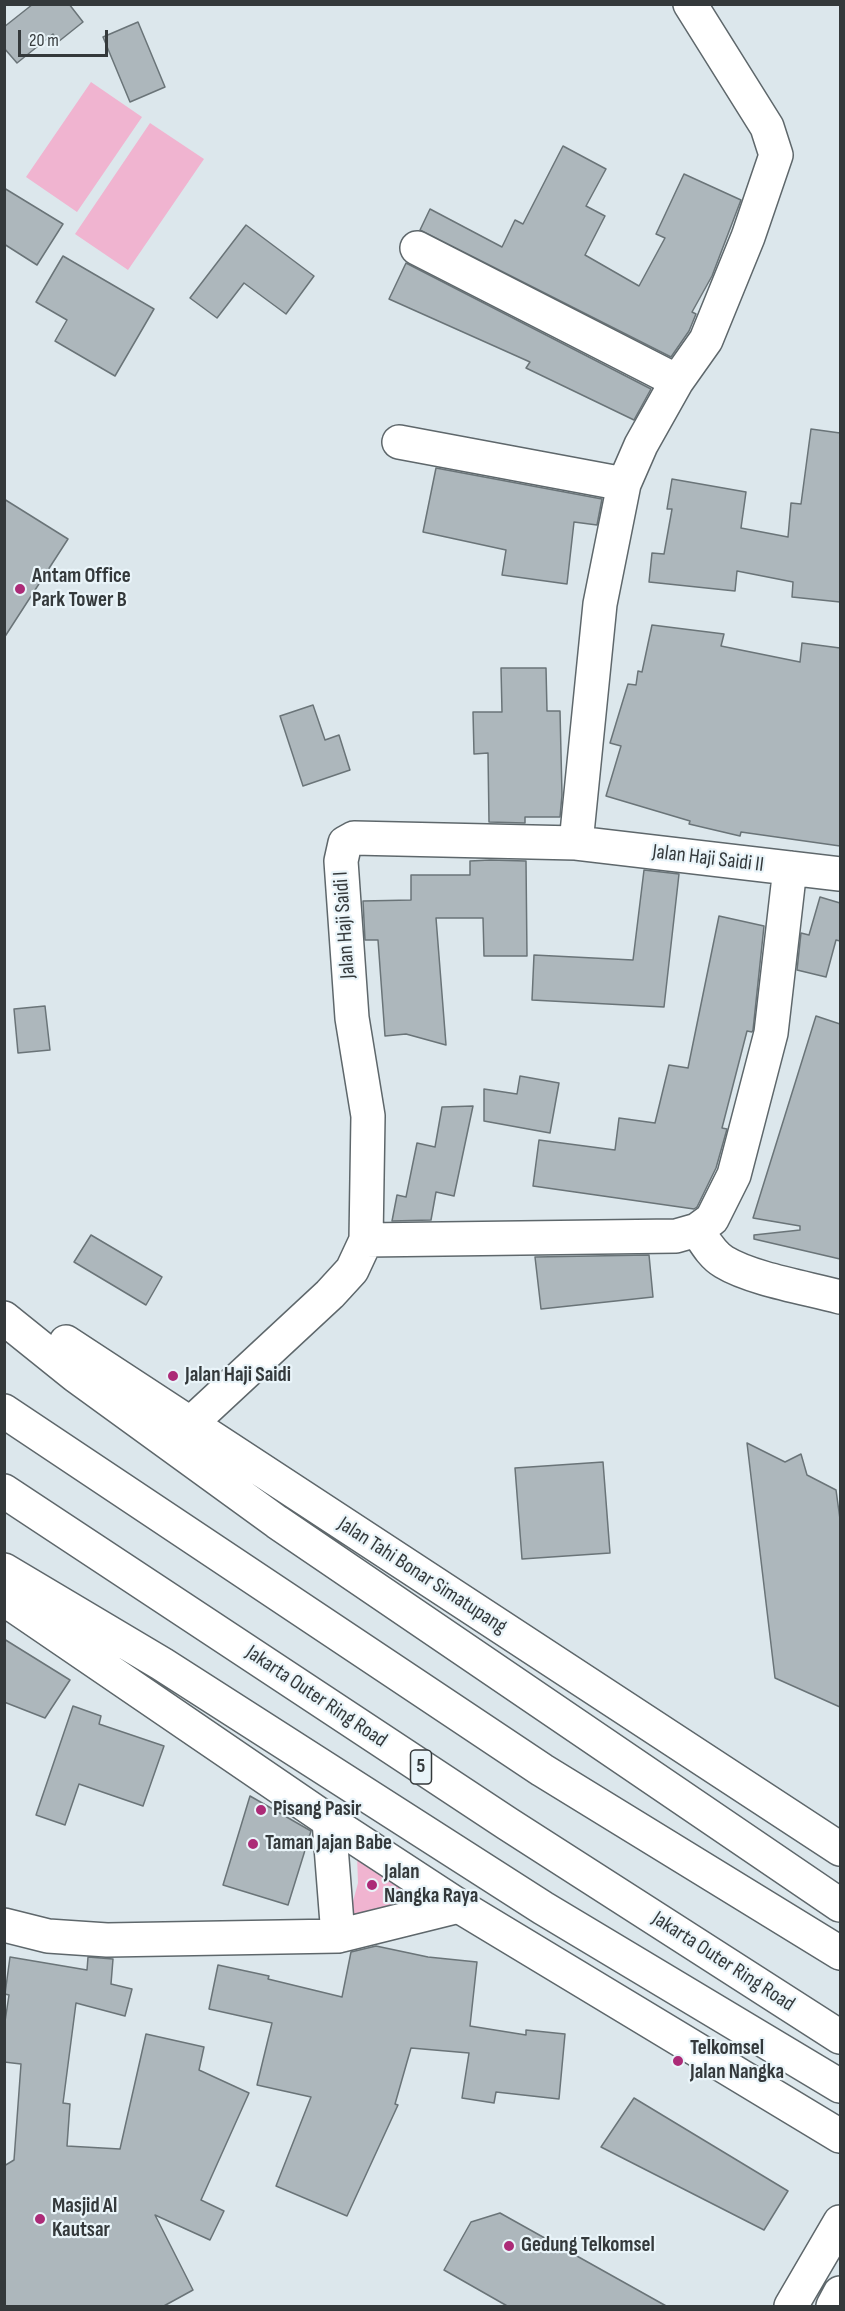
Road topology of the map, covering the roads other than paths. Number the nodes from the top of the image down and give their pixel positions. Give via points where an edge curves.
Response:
1 (690, 4) edge
2 (417, 248) dead end
3 (677, 381) junction
4 (399, 442) dead end
5 (624, 484) junction
6 (576, 843) junction
7 (790, 868) junction
8 (840, 874) edge
9 (697, 1230) junction
10 (366, 1240) junction
11 (840, 1297) edge
12 (4, 1301) edge
13 (4, 1318) edge
14 (4, 1411) edge
15 (189, 1425) junction
16 (4, 1491) edge
17 (4, 1570) edge
18 (4, 1599) edge
19 (328, 1821) junction
20 (840, 1849) edge
21 (840, 1905) edge
22 (459, 1906) junction
23 (4, 1925) edge
24 (338, 1936) junction
25 (840, 1953) edge
26 (840, 2037) edge
27 (840, 2086) edge
28 (840, 2136) edge
29 (840, 2222) edge
30 (840, 2293) edge
31 (791, 2307) edge
32 (833, 2307) edge

1 - 3 main road via 766,127 776,155 706,340
2 - 3 main road
3 - 5 main road
4 - 5 main road
5 - 6 main road via 600,604
6 - 7 main road, Jalan Haji Saidi II
6 - 10 main road, Jalan Haji Saidi I via 354,838 345,843 340,861 352,1018 368,1116
7 - 8 main road, Jalan Haji Saidi II
7 - 9 main road via 771,1033 734,1175 712,1219
9 - 10 main road via 676,1236
9 - 11 main road via 711,1252 738,1269
10 - 15 main road via 352,1270 330,1294
12 - 15 main road, Jalan Tahi Bonar Simatupang
13 - 21 main road via 76,1376 277,1522
14 - 25 main road via 542,1770
15 - 20 main road, Jalan Tahi Bonar Simatupang
16 - 26 main road, Jakarta Outer Ring Road / 5 via 508,1824
17 - 27 main road via 162,1664 543,1908
18 - 19 main road
19 - 22 main road
19 - 24 main road
22 - 24 main road
22 - 28 main road
23 - 24 main road via 48,1936 108,1940
29 - 31 main road
30 - 32 main road

